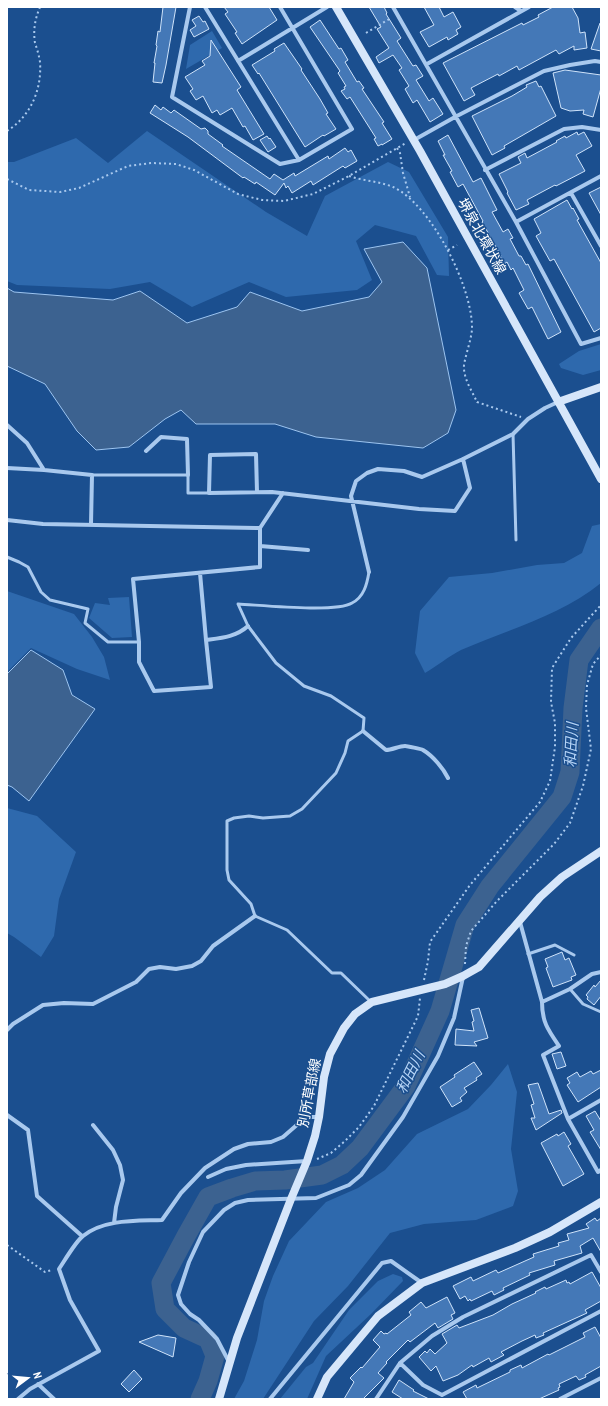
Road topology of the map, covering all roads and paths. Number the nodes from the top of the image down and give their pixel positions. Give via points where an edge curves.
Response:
1 (40, 7) edge
2 (190, 7) edge
3 (205, 7) edge
4 (280, 7) edge
5 (327, 7) edge
6 (336, 7) edge
7 (393, 7) edge
8 (515, 7) edge
9 (529, 7) edge
10 (521, 11) junction
11 (397, 14) junction
12 (292, 28) junction
13 (366, 33) dead end
14 (238, 60) junction
15 (601, 62) edge
16 (427, 64) junction
17 (455, 117) junction
18 (601, 130) edge
19 (7, 131) edge
20 (413, 140) junction
21 (397, 148) junction
22 (299, 160) junction
23 (485, 170) junction
24 (349, 176) junction
25 (601, 176) edge
26 (7, 179) edge
27 (571, 192) junction
28 (411, 198) junction
29 (516, 222) junction
30 (457, 244) dead end
31 (601, 246) edge
32 (448, 250) junction
33 (601, 338) edge
34 (601, 387) edge
35 (558, 402) junction
36 (528, 420) junction
37 (7, 425) edge
38 (513, 434) junction
39 (146, 451) dead end
40 (464, 459) junction
41 (7, 468) edge
42 (44, 470) junction
43 (92, 475) junction
44 (188, 475) junction
45 (601, 479) edge
46 (257, 492) junction
47 (209, 493) junction
48 (282, 493) junction
49 (352, 501) junction
50 (7, 520) edge
51 (91, 524) junction
52 (260, 528) junction
53 (516, 540) dead end
54 (260, 546) junction
55 (308, 550) dead end
56 (7, 557) edge
57 (369, 572) joint
58 (200, 573) junction
59 (601, 605) edge
60 (248, 626) junction
61 (206, 640) junction
62 (139, 642) junction
63 (601, 655) edge
64 (363, 731) junction
65 (448, 778) dead end
66 (601, 851) edge
67 (255, 916) junction
68 (519, 919) junction
69 (528, 954) junction
70 (574, 955) dead end
71 (601, 972) edge
72 (463, 977) junction
73 (425, 988) junction
74 (570, 989) junction
75 (372, 1002) junction
76 (542, 1002) junction
77 (601, 1012) edge
78 (7, 1030) edge
79 (601, 1100) edge
80 (7, 1115) edge
81 (319, 1117) junction
82 (568, 1119) junction
83 (93, 1126) dead end
84 (306, 1163) junction
85 (601, 1170) edge
86 (208, 1177) dead end
87 (291, 1198) junction
88 (601, 1202) edge
89 (114, 1223) junction
90 (82, 1236) junction
91 (7, 1245) edge
92 (59, 1269) junction
93 (601, 1272) edge
94 (422, 1283) junction
95 (601, 1311) edge
96 (400, 1363) junction
97 (230, 1364) junction
98 (601, 1378) edge
99 (38, 1384) junction
100 (18, 1399) edge
101 (54, 1399) edge
102 (219, 1399) edge
103 (270, 1399) edge
104 (317, 1399) edge
105 (376, 1399) edge
106 (560, 1399) edge

1 - 19 path via 35,19 34,33 40,60 38,88 28,112
2 - 22 street via 172,97 280,164
3 - 14 street
4 - 12 street
5 - 12 street
6 - 20 main road, 堺泉北環状線
7 - 11 street
8 - 10 street
9 - 10 street
10 - 16 street
11 - 13 path
11 - 16 street
12 - 14 street
12 - 22 street via 352,129
14 - 22 street
15 - 17 street via 594,61 544,71
16 - 17 street
17 - 20 street
17 - 23 street
18 - 23 street via 582,127 564,129
20 - 21 path
20 - 35 main road, 堺泉北環状線
21 - 24 path
21 - 28 path
23 - 29 street
24 - 26 path via 313,194 284,201 262,200 238,194 194,170 176,164 151,163 128,166 79,188 60,192 29,190
24 - 28 path via 394,187
25 - 27 street
27 - 29 street
27 - 31 street
28 - 32 path
29 - 33 street via 581,344
30 - 32 path
32 - 36 path via 470,308 472,330 464,366 477,402
34 - 35 main road
35 - 36 street
35 - 45 main road, 堺泉北環状線
36 - 38 street
37 - 42 street via 27,443
38 - 40 street
38 - 53 lane
39 - 44 street via 161,437 187,439
40 - 49 street via 422,477 404,471 378,469 367,473 356,481
40 - 49 street via 470,488 455,511
41 - 42 street
42 - 43 street
43 - 44 lane
43 - 51 street
44 - 47 lane via 188,493
46 - 47 street
46 - 47 street via 256,454 248,454 210,455
46 - 48 street
48 - 49 street
48 - 52 street
49 - 57 street
50 - 51 street via 43,524
51 - 52 street
52 - 54 street
54 - 55 street
54 - 58 street via 260,567
56 - 62 lane via 28,568 41,592 50,600 88,609 86,623 108,642
57 - 60 lane via 361,596 352,604 331,608 238,604
58 - 61 street
58 - 62 street via 133,579
59 - 73 path via 571,638 552,668 551,702 555,722 555,747 550,781 540,802 470,885 430,942
60 - 61 street via 228,637
60 - 64 lane via 276,662 304,686 331,696 364,718
61 - 62 street via 211,687 154,691 139,662
63 - 72 path via 592,664 586,685 586,708 592,750 570,823 554,844 471,931 466,946
64 - 65 street via 386,750 404,746 422,749 440,766
64 - 67 lane via 348,741 336,773 302,809 290,816 249,816 226,821 229,880 251,904
66 - 68 main road, 別所草部線 via 562,877
67 - 75 lane via 287,930 332,973 341,973
67 - 78 street via 213,946 201,961 192,966 149,969 136,982 93,1004 64,1003 43,1006
68 - 69 street
68 - 72 main road, 別所草部線 via 479,967
69 - 70 lane via 555,945
69 - 76 street
71 - 74 street via 592,974
72 - 73 main road, 別所草部線
72 - 87 street via 454,1018 438,1056 403,1117 361,1175 349,1185 316,1198
73 - 75 main road, 別所草部線
73 - 84 path via 418,1016 374,1106 346,1141 321,1158
74 - 76 street
74 - 77 lane via 583,1004
75 - 81 main road, 別所草部線 via 355,1014 330,1054
76 - 82 street via 545,1025 559,1046 543,1055
79 - 82 street
80 - 90 street via 28,1130 37,1196
81 - 84 main road, 別所草部線
81 - 89 street via 306,1117 283,1137 271,1142 248,1144 234,1149 206,1168 181,1193 162,1220
82 - 85 street via 598,1172
83 - 89 street via 113,1150 120,1165 123,1180
84 - 86 street via 246,1165
84 - 87 main road, 別所草部線
87 - 97 main road, 別所草部線
87 - 97 street via 248,1200 228,1207 203,1232 189,1262 178,1295 181,1304 217,1339
88 - 94 main road via 550,1232 515,1248
89 - 90 street
90 - 92 street
91 - 92 path via 45,1272
92 - 99 street via 70,1300 99,1351
93 - 96 street via 591,1255 463,1317 432,1336
94 - 103 street via 391,1261 382,1263
94 - 104 main road via 378,1316 327,1377
95 - 96 street via 442,1395 423,1385
96 - 105 street
97 - 102 main road, 別所草部線
98 - 106 street
99 - 100 street
99 - 101 street

